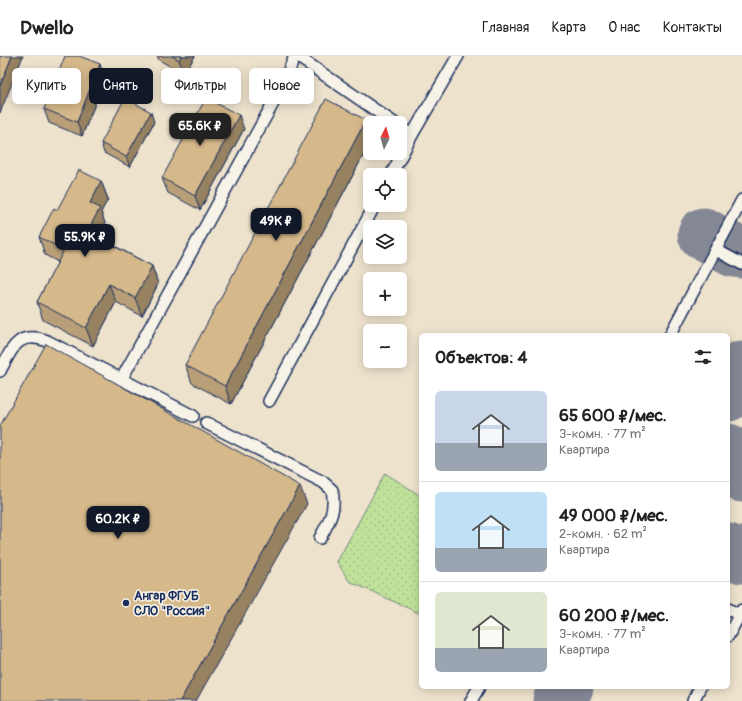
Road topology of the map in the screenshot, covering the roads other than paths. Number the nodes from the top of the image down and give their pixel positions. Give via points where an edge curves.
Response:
1 (296, 56) edge
2 (458, 56) edge
3 (384, 116) edge
4 (407, 132) edge
5 (412, 135) junction
6 (395, 168) edge
7 (742, 200) edge
8 (370, 212) edge
9 (716, 250) junction
10 (742, 264) edge
11 (671, 333) edge
12 (0, 371) edge
13 (121, 380) junction
14 (269, 401) dead end
15 (193, 416) dead end
16 (206, 424) dead end
17 (320, 538) dead end
18 (730, 610) edge
19 (741, 613) edge
20 (730, 632) edge
21 (477, 689) edge
22 (699, 689) edge
23 (471, 701) edge
24 (693, 701) edge

1 - 3 lane
1 - 13 lane via 282,87
2 - 5 lane
4 - 5 lane
5 - 6 lane
7 - 9 lane
8 - 14 lane
9 - 10 lane
9 - 11 lane
12 - 13 lane via 15,344 20,340 38,338
13 - 15 lane
16 - 17 lane via 323,482 332,490 334,502 330,521
18 - 19 lane
19 - 20 lane
21 - 23 lane
22 - 24 lane

